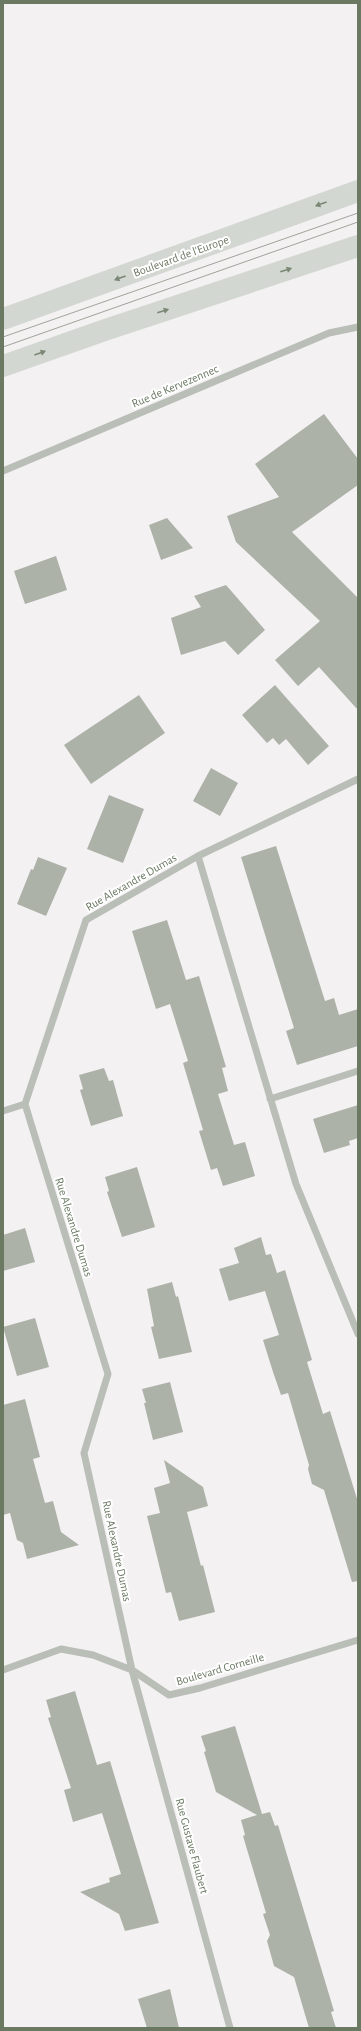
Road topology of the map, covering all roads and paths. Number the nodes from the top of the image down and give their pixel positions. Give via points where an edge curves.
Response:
1 (358, 191) edge
2 (358, 246) edge
3 (3, 319) edge
4 (358, 328) edge
5 (3, 366) edge
6 (3, 471) edge
7 (357, 779) edge
8 (198, 856) junction
9 (358, 1071) edge
10 (270, 1099) junction
11 (25, 1104) junction
12 (3, 1111) edge
13 (358, 1334) edge
14 (358, 1640) edge
15 (3, 1670) edge
16 (132, 1670) junction
17 (230, 2028) edge

1 -> 3 main road, Boulevard de l'Europe
5 -> 2 main road
4 - 6 street, Rue de Kervezennec via 328,332
7 - 8 street, Rue Alexandre Dumas
8 - 10 street
8 - 11 street, Rue Alexandre Dumas via 86,920
9 - 10 street
10 - 13 street via 296,1184
11 - 12 street
11 - 16 street, Rue Alexandre Dumas via 108,1374 84,1453
14 - 16 street, Boulevard Corneille via 169,1695
15 - 16 street, Boulevard Corneille via 61,1649 93,1655
16 - 17 street, Rue Gustave Flaubert

